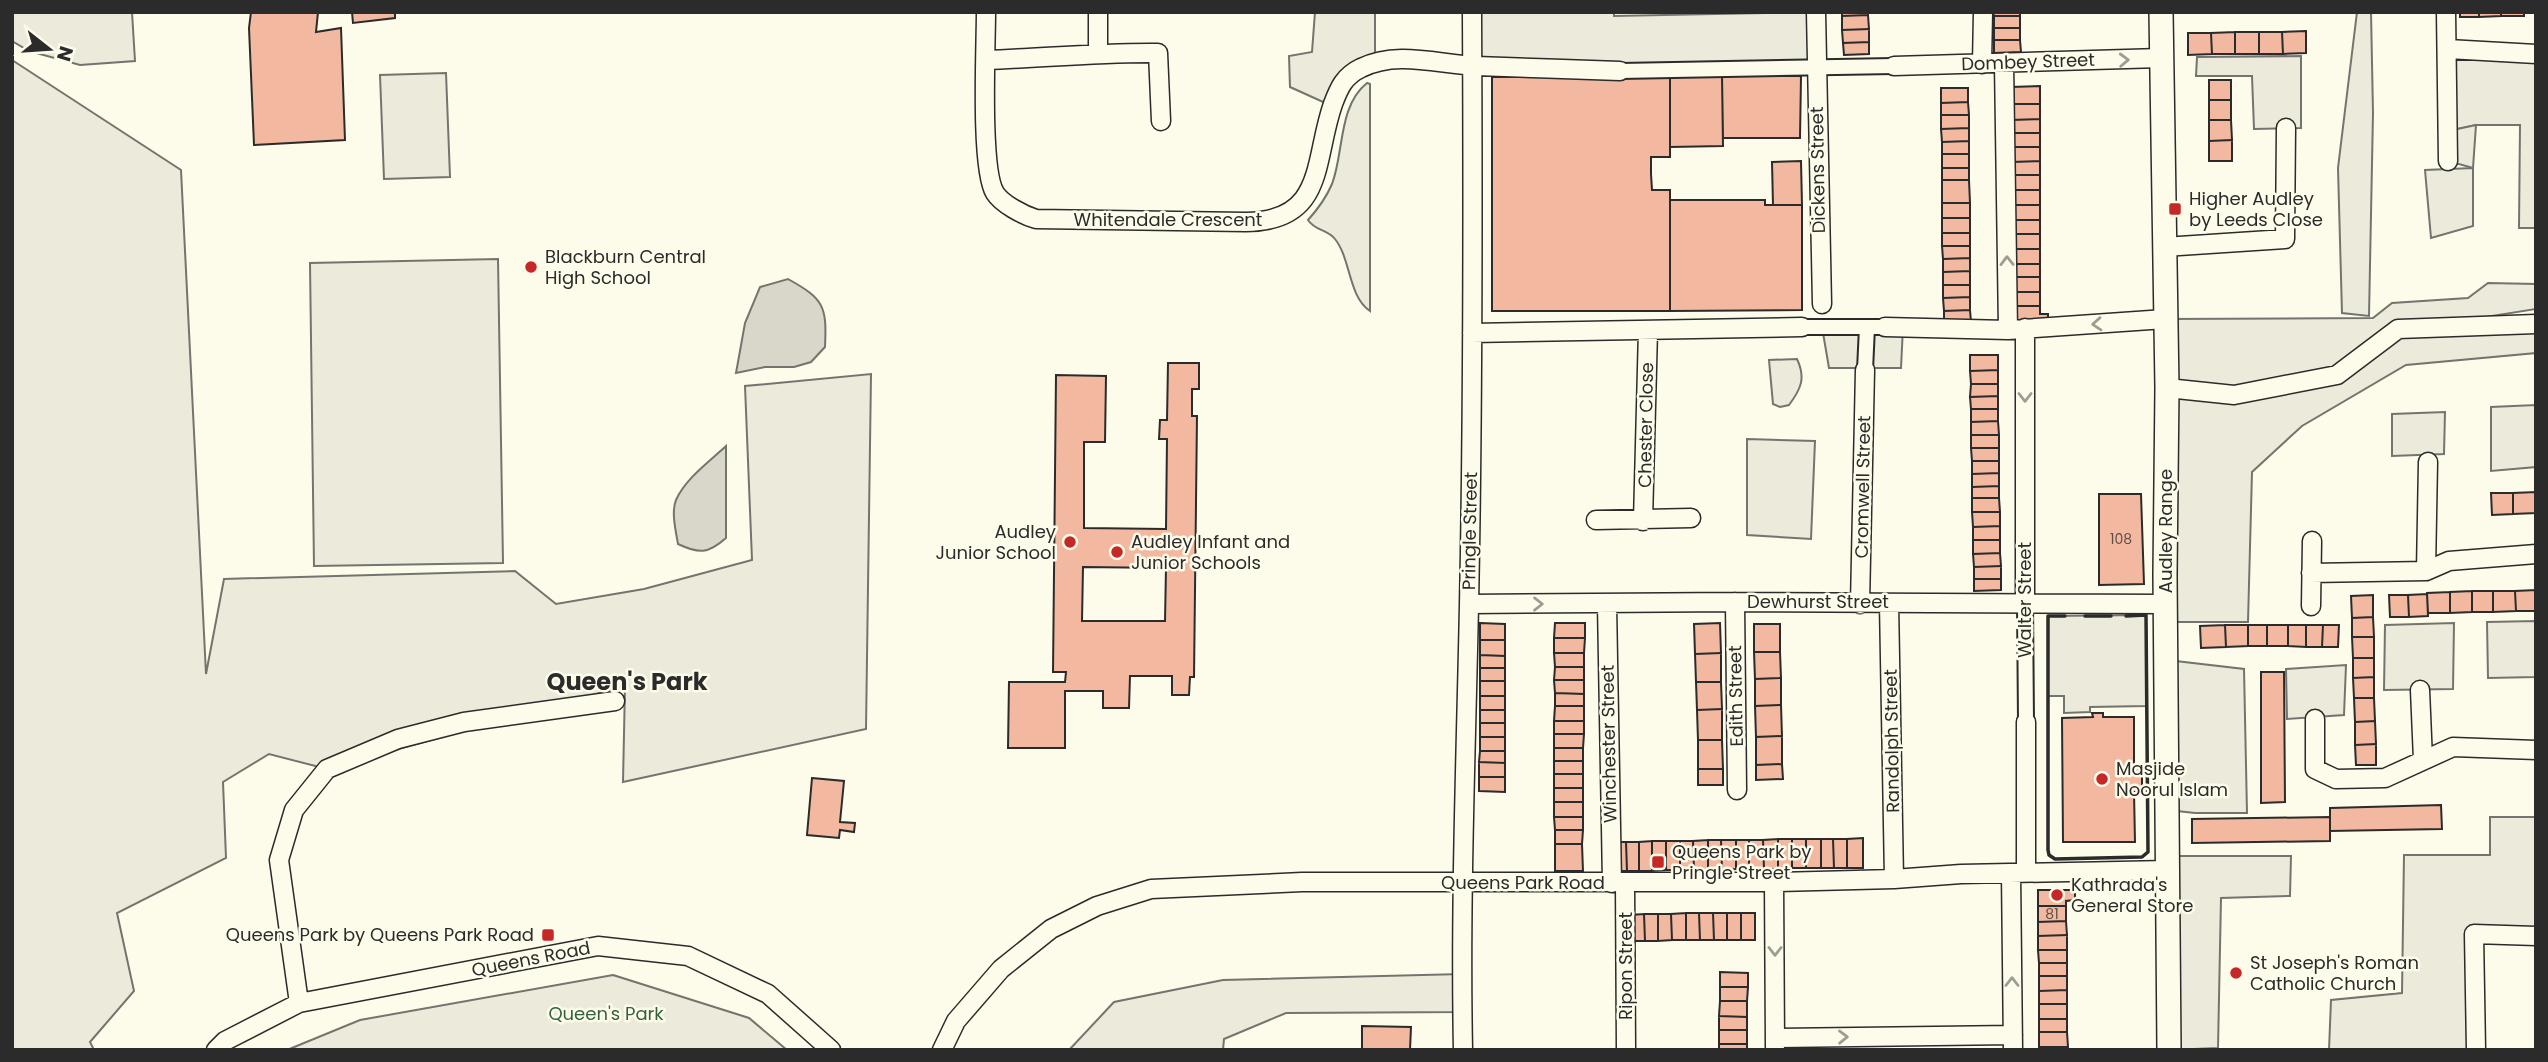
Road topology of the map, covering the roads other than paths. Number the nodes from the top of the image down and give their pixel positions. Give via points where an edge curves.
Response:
1 (986, 12) edge
2 (1098, 12) edge
3 (1472, 12) edge
4 (1816, 12) edge
5 (1983, 12) edge
6 (2161, 12) edge
7 (2446, 12) edge
8 (2448, 50) junction
9 (1098, 52) junction
10 (2536, 54) edge
11 (2161, 58) junction
12 (986, 60) junction
13 (2004, 63) junction
14 (1982, 64) junction
15 (1473, 65) junction
16 (1894, 66) joint
17 (1816, 67) junction
18 (1620, 71) joint
19 (1161, 121) dead end
20 (2286, 128) dead end
21 (2448, 161) dead end
22 (2164, 247) junction
23 (1822, 304) joint
24 (2165, 319) junction
25 (2536, 324) edge
26 (1802, 327) joint
27 (1822, 327) junction
28 (1867, 327) junction
29 (1885, 327) joint
30 (2017, 329) junction
31 (1648, 330) junction
32 (1472, 333) junction
33 (1865, 370) joint
34 (2167, 388) junction
35 (2428, 462) dead end
36 (1691, 518) dead end
37 (1596, 520) dead end
38 (1643, 521) junction
39 (2312, 541) dead end
40 (2536, 554) edge
41 (2426, 570) junction
42 (2311, 573) junction
43 (1735, 602) junction
44 (1889, 603) junction
45 (2025, 603) junction
46 (1469, 604) junction
47 (1607, 604) junction
48 (1860, 604) junction
49 (2166, 604) junction
50 (2311, 606) dead end
51 (2420, 691) dead end
52 (615, 701) dead end
53 (2315, 719) dead end
54 (2026, 722) joint
55 (2536, 750) edge
56 (2423, 760) junction
57 (1737, 790) dead end
58 (2168, 870) junction
59 (2019, 873) junction
60 (1894, 879) junction
61 (1464, 882) junction
62 (1774, 882) junction
63 (1619, 883) junction
64 (2536, 936) edge
65 (299, 1003) junction
66 (2013, 1042) edge
67 (1775, 1044) edge
68 (216, 1050) edge
69 (831, 1050) edge
70 (942, 1050) edge
71 (1463, 1050) edge
72 (1626, 1050) edge
73 (2169, 1050) edge
74 (2476, 1050) edge

1 - 12 street, Whitendale Crescent
2 - 9 street
3 - 15 street, Pringle Street
4 - 17 street, Dickens Street
5 - 14 street
6 - 11 street, Audley Range
7 - 8 street
8 - 10 street
8 - 21 street
9 - 12 street
9 - 19 street via 1158,52
13 -> 11 street, Dombey Street
11 - 22 street, Audley Range
12 - 15 street, Whitendale Crescent via 987,165 995,192 1035,219 1080,221 1265,222 1283,217 1312,188 1340,83 1353,72 1375,62 1404,58
13 - 14 street, Dombey Street
30 -> 13 street, Walter Street
14 - 16 street, Dombey Street
15 - 18 street
15 - 32 street, Pringle Street
16 - 17 street
17 - 18 street
17 - 23 street, Dickens Street
20 - 22 street via 2286,239
22 - 24 street, Audley Range
23 - 27 street, Dickens Street
24 -> 30 street
24 - 34 street, Audley Range
25 - 34 street via 2398,329 2337,375 2234,395
26 - 27 street
26 - 31 street
27 - 28 street
28 - 29 street
28 - 33 street
29 - 30 street
30 -> 45 street, Walter Street
31 - 32 street
31 - 38 street, Chester Close
32 - 46 street, Pringle Street
33 - 48 street, Cromwell Street
34 - 49 street, Audley Range
35 - 41 street
36 - 38 street
37 - 38 street
39 - 42 street
40 - 41 street via 2449,561
41 - 42 street
42 - 50 street
43 - 47 street, Dewhurst Street
43 - 48 street, Dewhurst Street
43 - 57 street, Edith Street
44 - 45 street, Dewhurst Street
44 - 48 street, Dewhurst Street
44 - 60 street, Randolph Street
45 - 49 street, Dewhurst Street
45 - 54 street, Walter Street
46 -> 47 street, Dewhurst Street
46 - 61 street, Pringle Street
47 - 63 street, Winchester Street
49 - 58 street, Audley Range
51 - 56 street
52 - 65 street via 464,722 398,738 327,769 294,810 279,860
53 - 56 street via 2315,769 2336,779 2385,778
54 - 59 street, Walter Street
55 - 56 street via 2453,747
58 - 59 street, Queens Park Road
58 - 73 street, Audley Range
59 - 60 street, Queens Park Road
66 -> 59 street, Walter Street
60 - 62 street, Queens Park Road
61 - 63 street, Queens Park Road
61 - 70 street, Queens Park Road via 1302,882 1151,889 1051,929 1001,969 956,1021
61 - 71 street, Pringle Street
62 - 63 street, Queens Park Road
62 -> 67 street
63 - 72 street, Ripon Street
64 - 74 street via 2474,934
65 - 68 street, Queens Road
65 - 69 street, Queens Road via 598,946 688,956 768,994
67 -> 66 street

